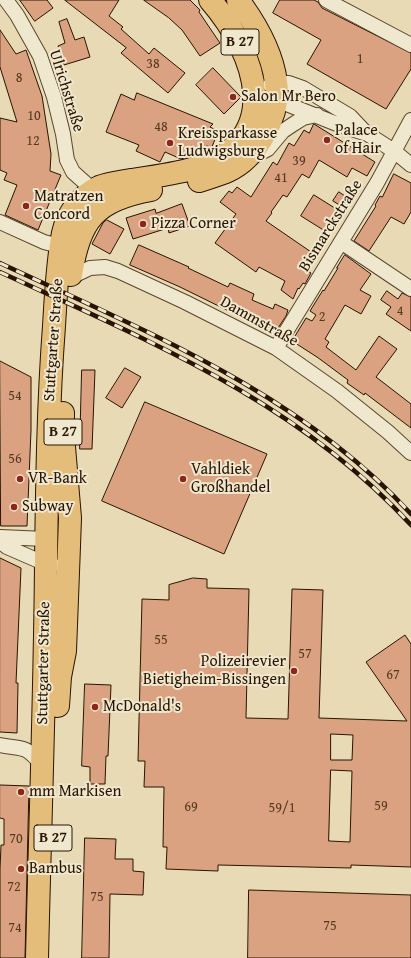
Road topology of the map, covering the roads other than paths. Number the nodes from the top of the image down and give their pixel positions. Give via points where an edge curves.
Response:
1 (6, 0) edge
2 (210, 0) edge
3 (238, 0) edge
4 (326, 0) edge
5 (411, 46) edge
6 (254, 91) junction
7 (277, 91) junction
8 (317, 115) junction
9 (411, 120) edge
10 (366, 133) junction
11 (394, 151) junction
12 (240, 163) junction
13 (411, 165) edge
14 (93, 190) junction
15 (0, 222) edge
16 (341, 242) junction
17 (68, 248) junction
18 (80, 272) junction
19 (411, 289) edge
20 (276, 348) junction
21 (411, 453) edge
22 (0, 536) edge
23 (46, 539) junction
24 (0, 542) edge
25 (46, 564) junction
26 (68, 567) junction
27 (0, 745) edge
28 (42, 765) junction
29 (37, 958) edge
30 (49, 958) edge

1 - 14 street, Ulrichstraße via 40,56 56,105 67,160 73,172
2 - 6 main road, Stuttgarter Straße / B 27 via 233,29 243,48 252,72
3 - 7 main road, B 27 via 265,46 272,64
4 - 5 street
6 - 7 street via 265,86
6 - 14 main road, Stuttgarter Straße / B 27 via 251,120 243,137 228,153 187,170 115,182
7 - 8 street
7 - 10 street via 290,83 303,88 350,116
7 - 12 main road, Stuttgarter Straße / B 27 via 272,116 264,135
8 - 10 street
8 - 12 street via 303,118 283,131 268,149
9 - 11 street, Bismarckstraße
10 - 11 street
11 - 13 street
11 - 16 street, Bismarckstraße
12 - 17 main road, Stuttgarter Straße / B 27 via 228,171 204,179 135,193 109,203 90,218
14 - 17 main road, Stuttgarter Straße / B 27 via 82,199 69,217 64,229
15 - 17 street via 44,242
16 - 19 street
16 - 20 street, Bismarckstraße
17 - 18 main road, Stuttgarter Straße / B 27
17 - 23 main road, Stuttgarter Straße / B 27 via 56,287 50,371
18 - 20 street, Dammstraße via 105,267 118,271
18 - 26 main road, Stuttgarter Straße / B 27 via 65,348 63,428 70,518
20 - 21 street, Dammstraße via 337,391
22 - 23 street
23 - 25 main road, Stuttgarter Straße / B 27
24 - 25 street
25 - 26 street
25 - 28 main road, Stuttgarter Straße / B 27
26 - 30 main road, Stuttgarter Straße / B 27 via 65,640 57,717
27 - 28 street via 22,747 33,754
28 - 29 main road, Stuttgarter Straße / B 27

